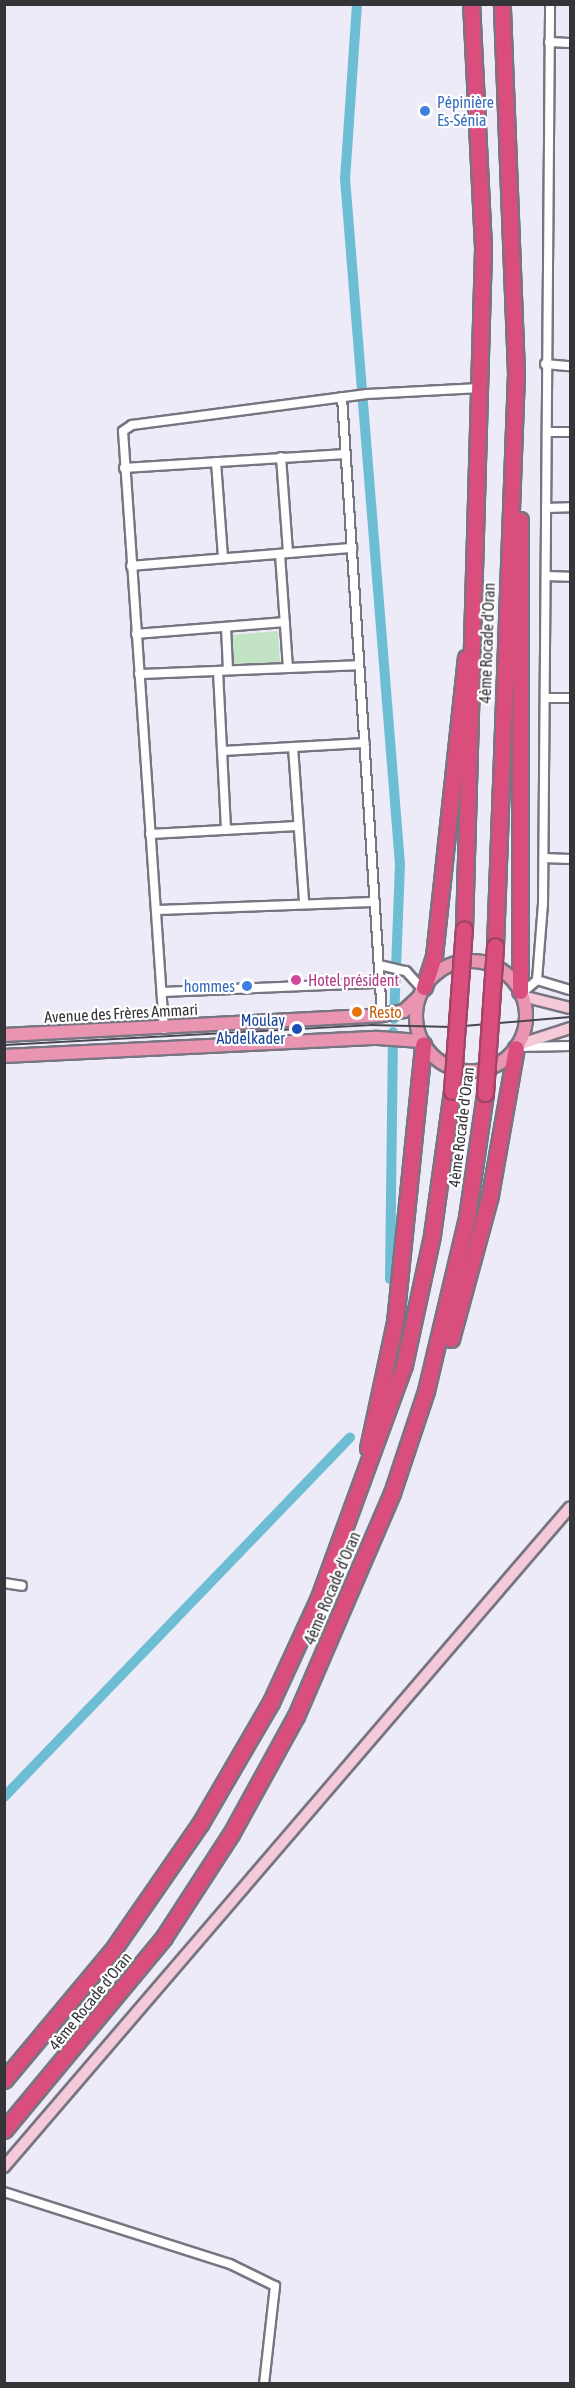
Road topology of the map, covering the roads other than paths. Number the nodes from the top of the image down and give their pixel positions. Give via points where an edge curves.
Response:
1 (465, 4) edge
2 (471, 4) edge
3 (502, 4) edge
4 (549, 4) edge
5 (549, 42) junction
6 (570, 43) edge
7 (473, 50) junction
8 (545, 364) junction
9 (570, 366) edge
10 (516, 373) junction
11 (480, 388) junction
12 (342, 397) junction
13 (547, 432) junction
14 (570, 432) edge
15 (346, 454) junction
16 (281, 457) junction
17 (216, 462) junction
18 (124, 468) junction
19 (570, 507) edge
20 (546, 508) junction
21 (352, 548) junction
22 (284, 554) junction
23 (224, 558) junction
24 (131, 566) junction
25 (546, 576) junction
26 (570, 577) edge
27 (477, 580) junction
28 (285, 622) junction
29 (226, 627) junction
30 (136, 634) junction
31 (360, 665) junction
32 (288, 668) junction
33 (228, 670) junction
34 (218, 671) junction
35 (139, 674) junction
36 (545, 698) junction
37 (570, 698) edge
38 (364, 743) junction
39 (293, 747) junction
40 (222, 751) junction
41 (298, 826) junction
42 (226, 830) junction
43 (150, 834) junction
44 (544, 858) junction
45 (570, 859) edge
46 (304, 902) junction
47 (375, 903) junction
48 (156, 910) junction
49 (379, 965) junction
50 (537, 980) junction
51 (380, 983) junction
52 (570, 990) edge
53 (422, 991) junction
54 (162, 992) junction
55 (521, 994) junction
56 (570, 1008) edge
57 (382, 1015) junction
58 (570, 1028) edge
59 (164, 1029) junction
60 (4, 1035) edge
61 (422, 1042) junction
62 (570, 1046) edge
63 (517, 1047) junction
64 (4, 1056) edge
65 (392, 1493) junction
66 (570, 1507) edge
67 (340, 1550) junction
68 (4, 1583) edge
69 (22, 1586) dead end
70 (4, 2080) edge
71 (4, 2130) edge
72 (4, 2167) edge
73 (4, 2192) edge
74 (264, 2384) edge

1 - 7 highway
2 - 7 highway, 4ème Rocade d'Oran
3 - 10 highway, 4ème Rocade d'Oran
4 - 5 street
5 - 6 street
5 - 8 street
7 - 11 highway, 4ème Rocade d'Oran via 483,247
8 - 9 street
8 - 13 street
10 - 55 highway
10 - 65 highway, 4ème Rocade d'Oran, bridge via 495,946 485,1093 446,1315
11 - 12 street
11 - 27 highway, 4ème Rocade d'Oran
12 - 15 street
12 - 18 street via 132,425 122,434
13 - 14 street
13 - 20 street
15 - 16 street
15 - 21 street
16 - 17 street
16 - 22 street
17 - 18 street
17 - 23 street
18 - 24 street
19 - 20 street
20 - 25 street
21 - 22 street
21 - 31 street
22 - 23 street
22 - 28 street
23 - 24 street
24 - 30 street
25 - 26 street
25 - 36 street
27 - 53 highway via 434,956
27 - 67 highway, 4ème Rocade d'Oran, bridge via 464,929 452,1091 432,1235 404,1365
28 - 29 street
28 - 32 street
29 - 30 street
29 - 33 street
30 - 35 street
31 - 32 street
31 - 38 street
32 - 33 street
33 - 34 street
34 - 35 street
34 - 40 street
35 - 43 street
36 - 37 street
36 - 44 street
38 - 39 street
38 - 47 street
39 - 40 street
39 - 41 street
40 - 42 street
41 - 42 street
41 - 46 street
42 - 43 street
43 - 48 street
44 - 45 street
44 - 50 street
46 - 47 street
46 - 48 street
47 - 49 street
48 - 54 street
49 - 51 street
49 - 53 street via 401,968
50 - 52 street
50 - 55 street
51 - 54 street
51 - 57 street
53 - 55 main road via 442,969 467,961 492,965
53 - 57 main road, Avenue des Frères Ammari via 398,1013
53 - 61 main road via 416,1024
54 - 59 street
55 - 56 main road
55 - 63 main road via 526,1021
57 - 59 main road, Avenue des Frères Ammari
58 - 63 main road
59 - 60 main road, Avenue des Frères Ammari
61 - 63 main road via 439,1061 460,1071 491,1068
61 - 64 main road via 378,1038
61 - 67 highway via 388,1364
62 - 63 street
63 - 65 highway via 472,1265 446,1356
65 - 71 highway, 4ème Rocade d'Oran via 296,1716 231,1834 136,1976
66 - 72 main road
67 - 70 highway, 4ème Rocade d'Oran via 271,1702 200,1824 112,1951
68 - 69 street
73 - 74 street via 230,2264 274,2286

